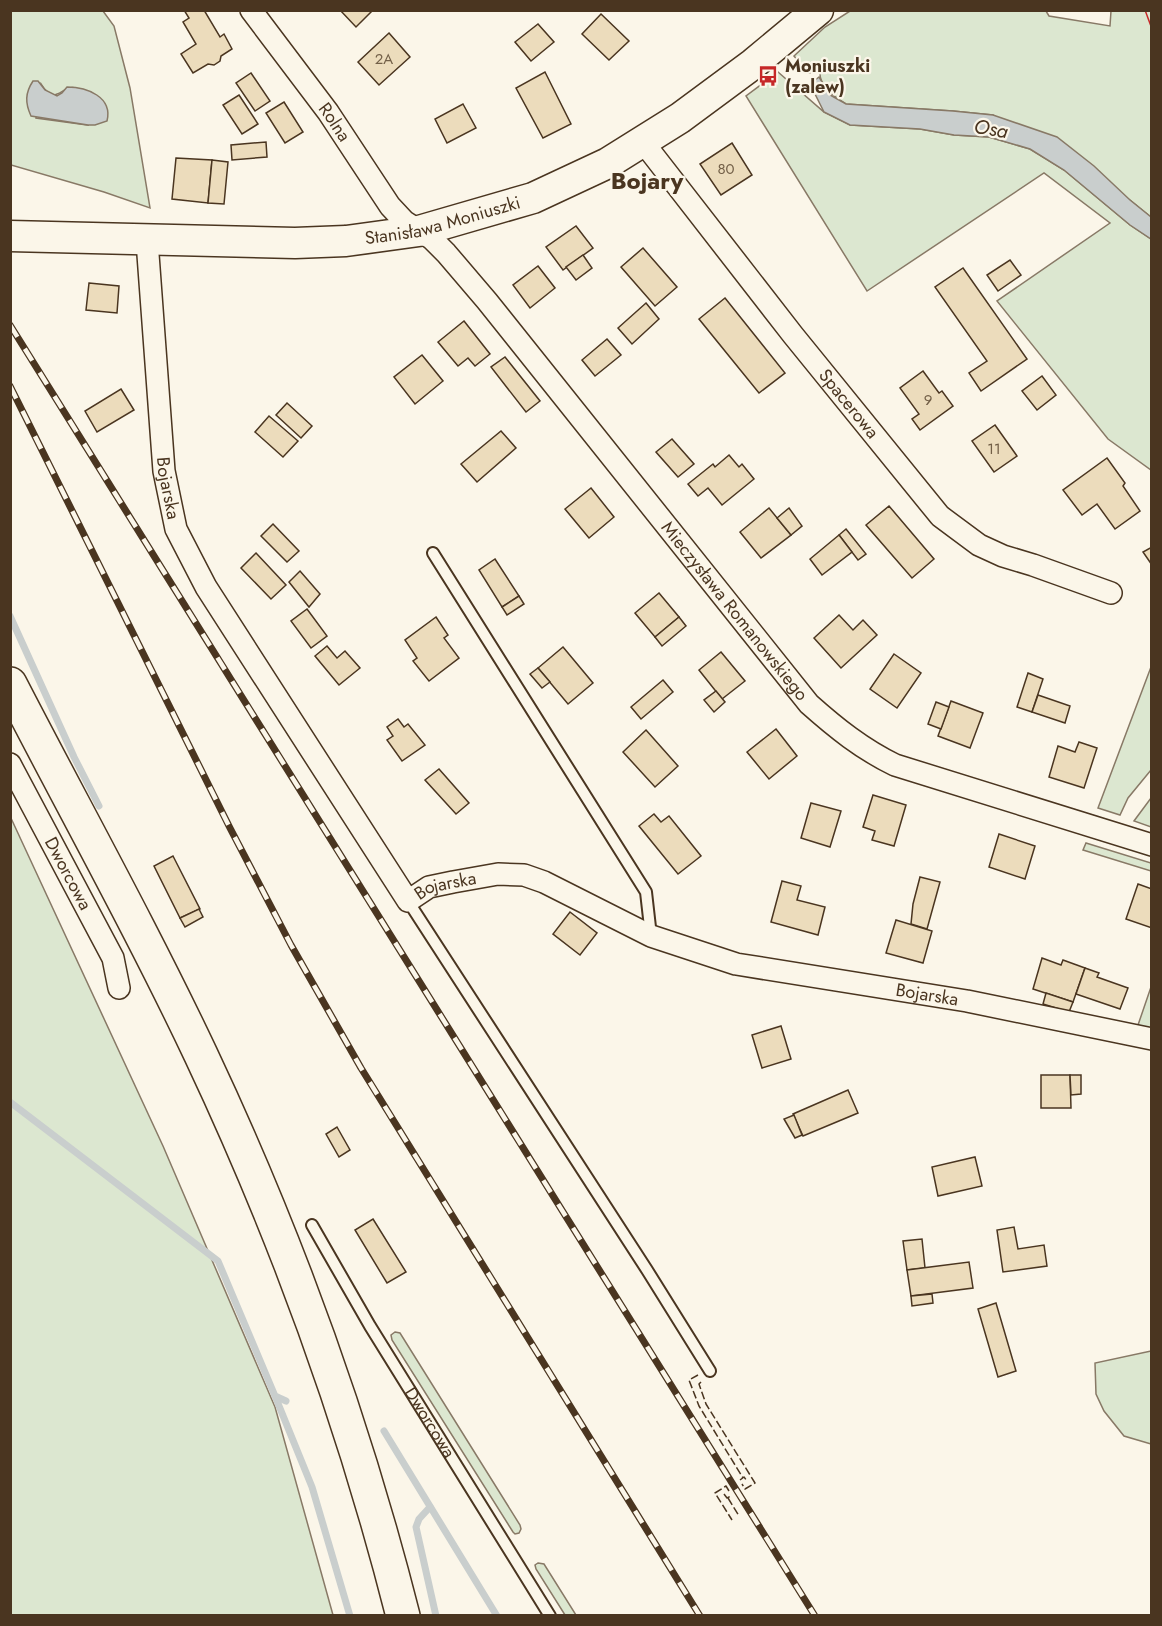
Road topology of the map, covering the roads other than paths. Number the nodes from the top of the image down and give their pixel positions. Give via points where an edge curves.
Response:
1 (251, 10) edge
2 (818, 10) edge
3 (643, 142) junction
4 (419, 231) junction
5 (10, 236) edge
6 (147, 241) junction
7 (433, 553) dead end
8 (1111, 593) dead end
9 (10, 684) edge
10 (10, 764) edge
11 (1152, 845) edge
12 (408, 901) junction
13 (651, 936) junction
14 (119, 988) dead end
15 (1152, 1039) edge
16 (312, 1225) dead end
17 (710, 1371) dead end
18 (403, 1616) edge
19 (550, 1616) edge

1 - 4 street, Rolna via 328,112 390,206
2 - 3 street, Stanisława Moniuszki via 753,64
3 - 4 street, Stanisława Moniuszki via 532,198
3 - 8 street, Spacerowa via 940,516 987,549
4 - 6 street, Stanisława Moniuszki via 327,242
4 - 11 street, Mieczysława Romanowskiego via 446,253 487,301 809,704 838,730 895,765
5 - 6 street, Stanisława Moniuszki
6 - 12 street, Bojarska via 164,471 176,529 206,587
7 - 13 lane via 646,892
9 - 18 main road via 152,954 262,1192 350,1433
10 - 14 street, Dworcowa via 113,958
12 - 13 street, Bojarska via 429,887 498,874 524,875
12 - 17 lane
13 - 15 street, Bojarska via 736,964 967,1001
16 - 19 lane, Dworcowa

